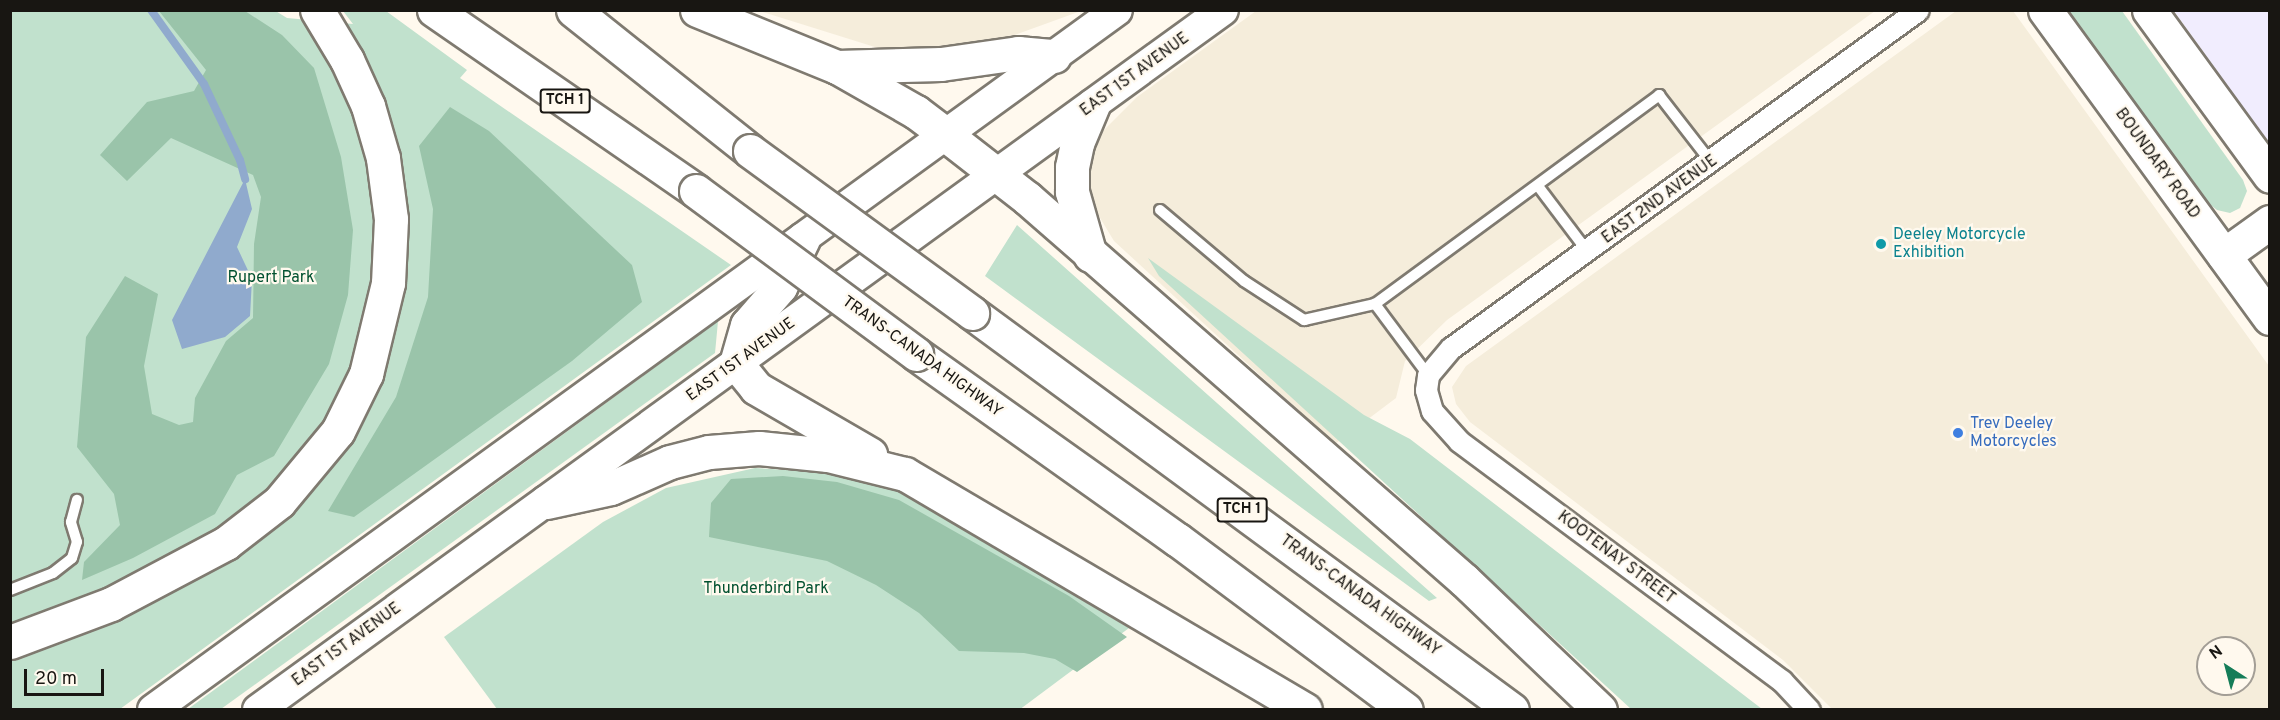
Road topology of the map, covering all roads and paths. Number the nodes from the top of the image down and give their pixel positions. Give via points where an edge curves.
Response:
1 (317, 10) edge
2 (434, 10) edge
3 (573, 10) edge
4 (697, 10) edge
5 (1117, 10) edge
6 (1223, 10) edge
7 (1918, 10) edge
8 (2045, 10) edge
9 (2149, 10) edge
10 (1054, 56) junction
11 (837, 67) junction
12 (1093, 105) junction
13 (946, 135) junction
14 (1711, 162) junction
15 (996, 175) junction
16 (2270, 176) edge
17 (1538, 186) junction
18 (1160, 210) dead end
19 (2270, 222) edge
20 (803, 239) junction
21 (1588, 252) junction
22 (1090, 255) junction
23 (2224, 255) junction
24 (1375, 304) junction
25 (2270, 318) edge
26 (736, 363) junction
27 (1428, 375) junction
28 (905, 474) junction
29 (77, 500) dead end
30 (546, 502) junction
31 (10, 590) edge
32 (10, 642) edge
33 (153, 710) edge
34 (258, 710) edge
35 (1305, 710) edge
36 (1406, 710) edge
37 (1512, 710) edge
38 (1600, 710) edge
39 (1809, 710) edge

1 - 32 main road via 347,60 368,106 383,158 391,219 388,284 380,328 361,383 338,431 279,502 226,543 111,604
2 - 36 main road, TRANS-CANADA HIGHWAY / TCH 1, bridge via 696,191
3 - 37 main road, TRANS-CANADA HIGHWAY / TCH 1, bridge via 750,151
4 - 11 main road
5 - 10 main road
6 - 12 main road, EAST 1ST AVENUE
7 - 14 street, EAST 2ND AVENUE
8 - 23 main road, BOUNDARY ROAD
9 - 16 main road
10 - 11 main road via 1018,53 941,64
10 - 13 main road
11 - 13 main road via 916,112
12 - 15 main road, EAST 1ST AVENUE
12 - 22 main road via 1072,167 1072,192
13 - 15 main road
13 - 20 main road
14 - 17 lane via 1659,95
14 - 21 street, EAST 2ND AVENUE
15 - 22 main road
15 - 26 main road, EAST 1ST AVENUE
17 - 21 lane
17 - 24 lane
18 - 24 lane via 1244,281 1304,320
19 - 23 main road
20 - 26 main road via 780,287 747,325
20 - 33 main road
21 - 27 street, EAST 2ND AVENUE via 1451,348
22 - 38 main road via 1464,580
23 - 25 main road, BOUNDARY ROAD
24 - 27 lane
26 - 28 main road via 756,388
26 - 30 main road, EAST 1ST AVENUE
27 - 39 street, KOOTENAY STREET via 1428,403 1437,420 1459,441 1782,681
28 - 30 main road via 828,455 749,449 670,462 611,488
28 - 35 main road
29 - 31 lane via 71,522 77,542 72,558 53,573
30 - 34 main road, EAST 1ST AVENUE

